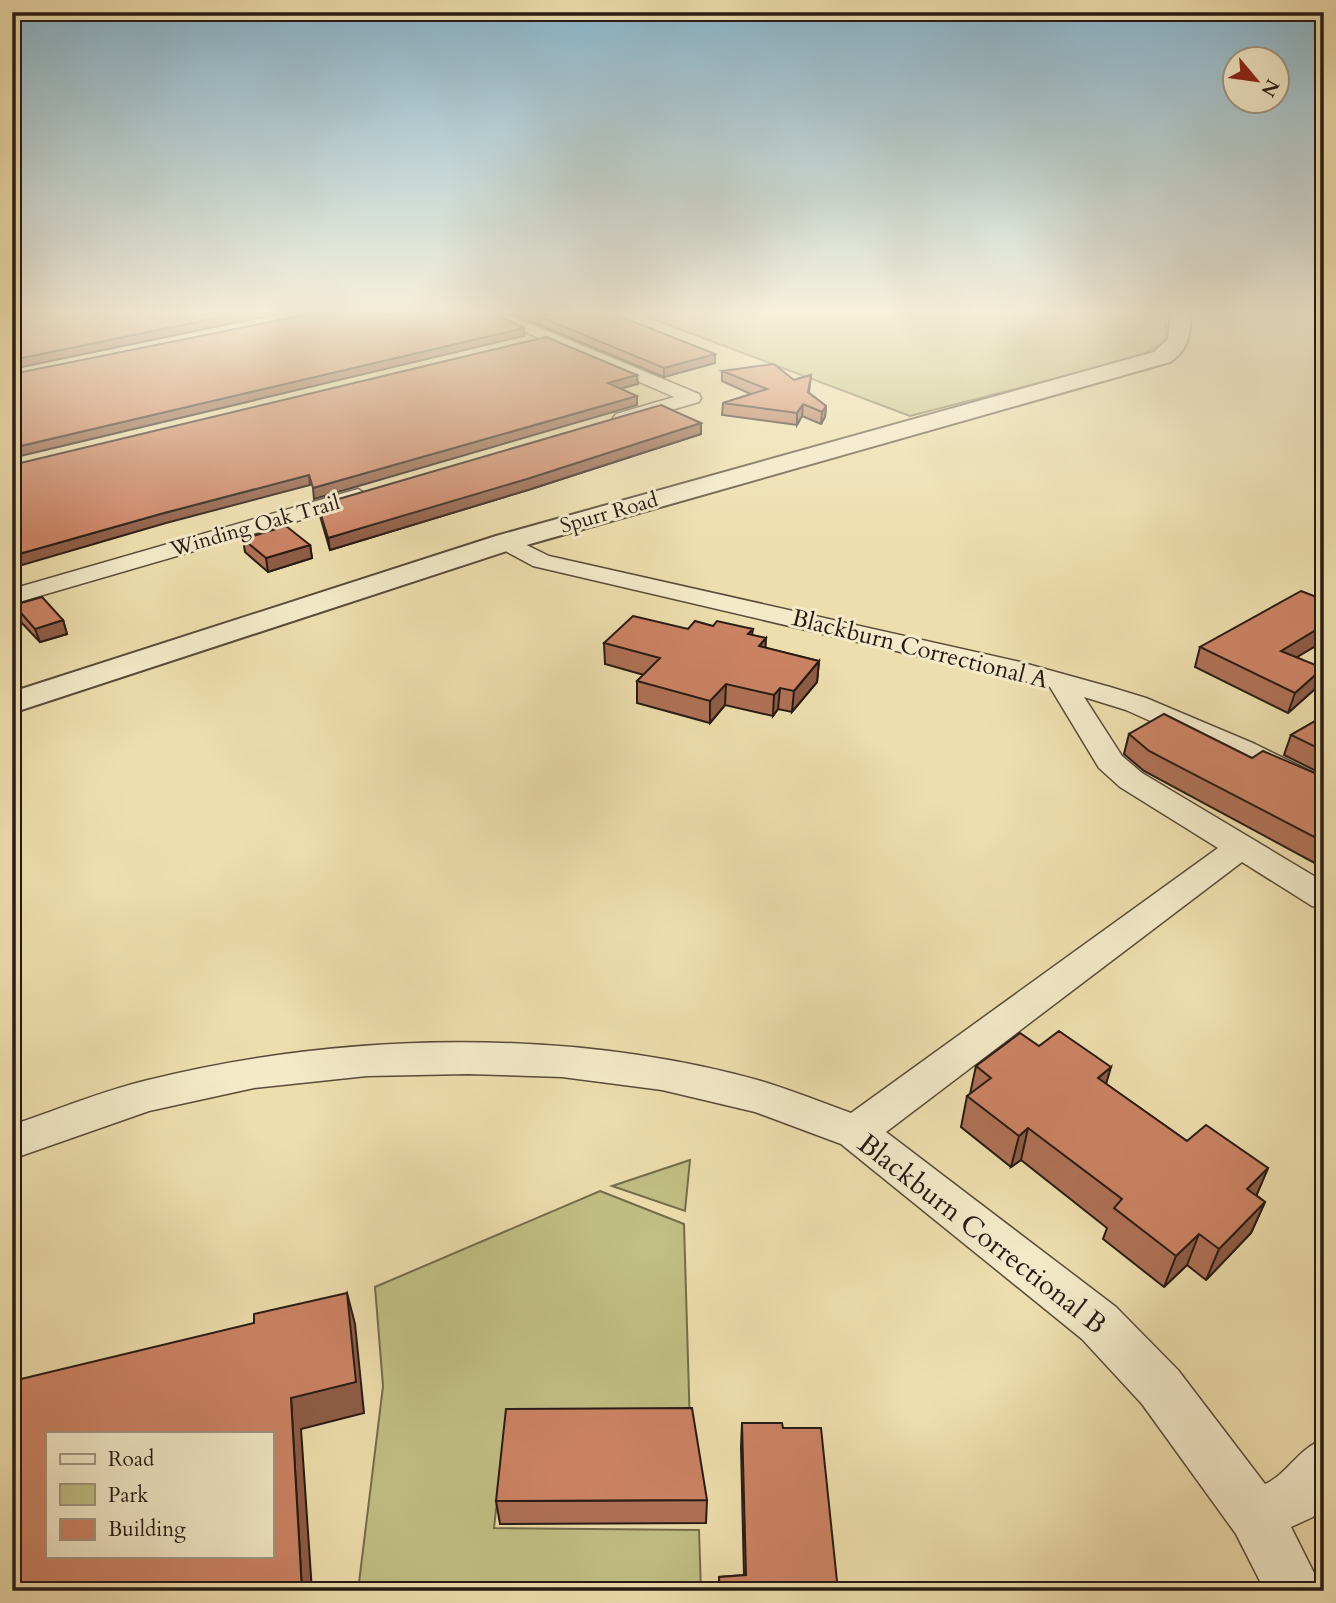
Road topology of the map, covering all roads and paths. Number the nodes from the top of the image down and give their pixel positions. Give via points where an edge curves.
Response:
1 (670, 389) edge
2 (1048, 389) edge
3 (599, 425) edge
4 (372, 492) edge
5 (506, 542) junction
6 (12, 597) edge
7 (1062, 684) junction
8 (12, 703) edge
9 (1324, 790) edge
10 (1239, 848) junction
11 (1324, 898) edge
12 (856, 1132) junction
13 (12, 1142) edge
14 (1324, 1465) edge
15 (1255, 1515) junction
16 (1295, 1591) edge

1 - 3 street via 692,398
2 - 5 street, Spurr Road
4 - 6 street, Winding Oak Trail
5 - 7 street, Blackburn Correctional A via 541,561 1020,670
5 - 8 street, Spurr Road
7 - 9 street, Blackburn Correctional A via 1136,704
7 - 10 street via 1110,762
10 - 11 street
10 - 12 street
12 - 13 street, Blackburn Correctional B via 760,1097 662,1075 562,1062 467,1059 367,1061 254,1073 146,1096
12 - 15 street, Blackburn Correctional B via 1099,1323 1160,1387
14 - 15 street via 1294,1498
15 - 16 street, Blackburn Correctional B

